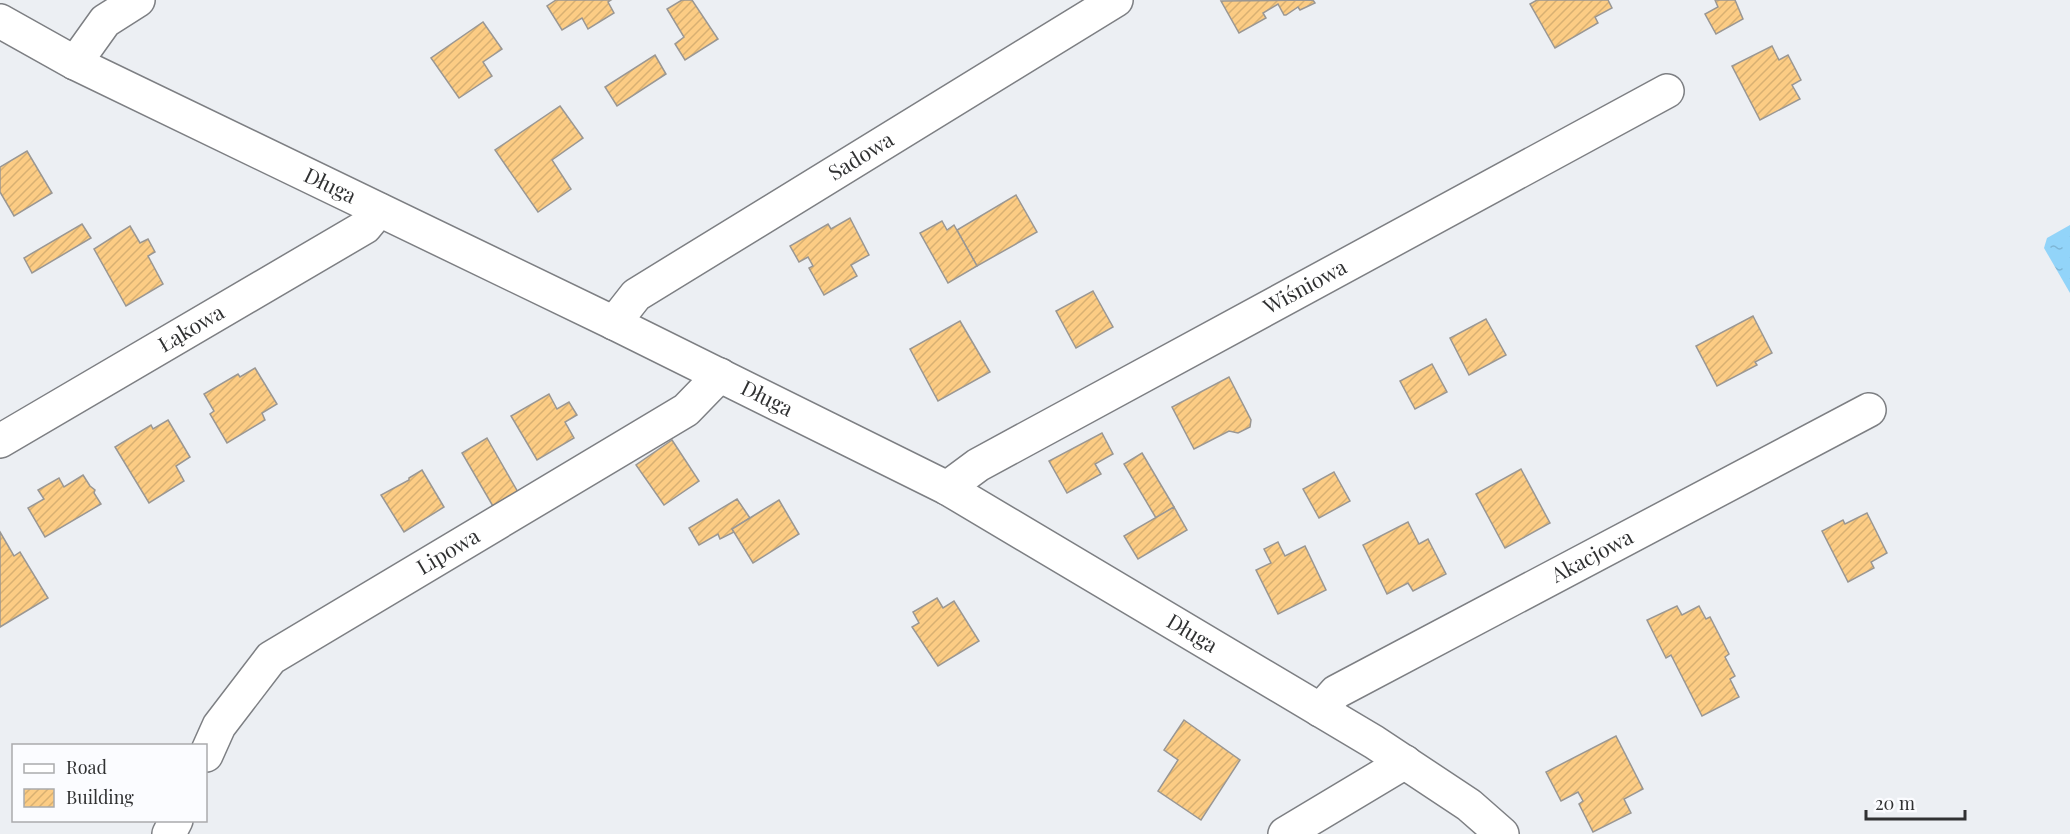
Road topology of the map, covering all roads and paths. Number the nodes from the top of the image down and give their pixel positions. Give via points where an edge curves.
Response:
1 (138, 0) edge
2 (1116, 0) edge
3 (0, 21) edge
4 (75, 63) junction
5 (1667, 91) dead end
6 (380, 210) junction
7 (614, 322) junction
8 (720, 375) junction
9 (1869, 410) dead end
10 (0, 441) edge
11 (947, 488) junction
12 (1320, 710) junction
13 (207, 753) edge
14 (1406, 762) junction
15 (1285, 834) edge
16 (1502, 834) edge

1 - 4 street via 105,21
2 - 7 street, Sadowa via 636,295
3 - 4 street, Długa
4 - 6 street, Długa
5 - 11 street, Wiśniowa via 978,465
6 - 7 street, Długa
6 - 10 street, Łąkowa via 365,227
7 - 8 street, Długa
8 - 11 street, Długa
8 - 13 street, Lipowa via 686,410 271,658 219,726
9 - 12 street, Akacjowa via 1336,692
11 - 12 street, Długa
12 - 14 street, Długa
14 - 15 street
14 - 16 street, Długa via 1469,805

